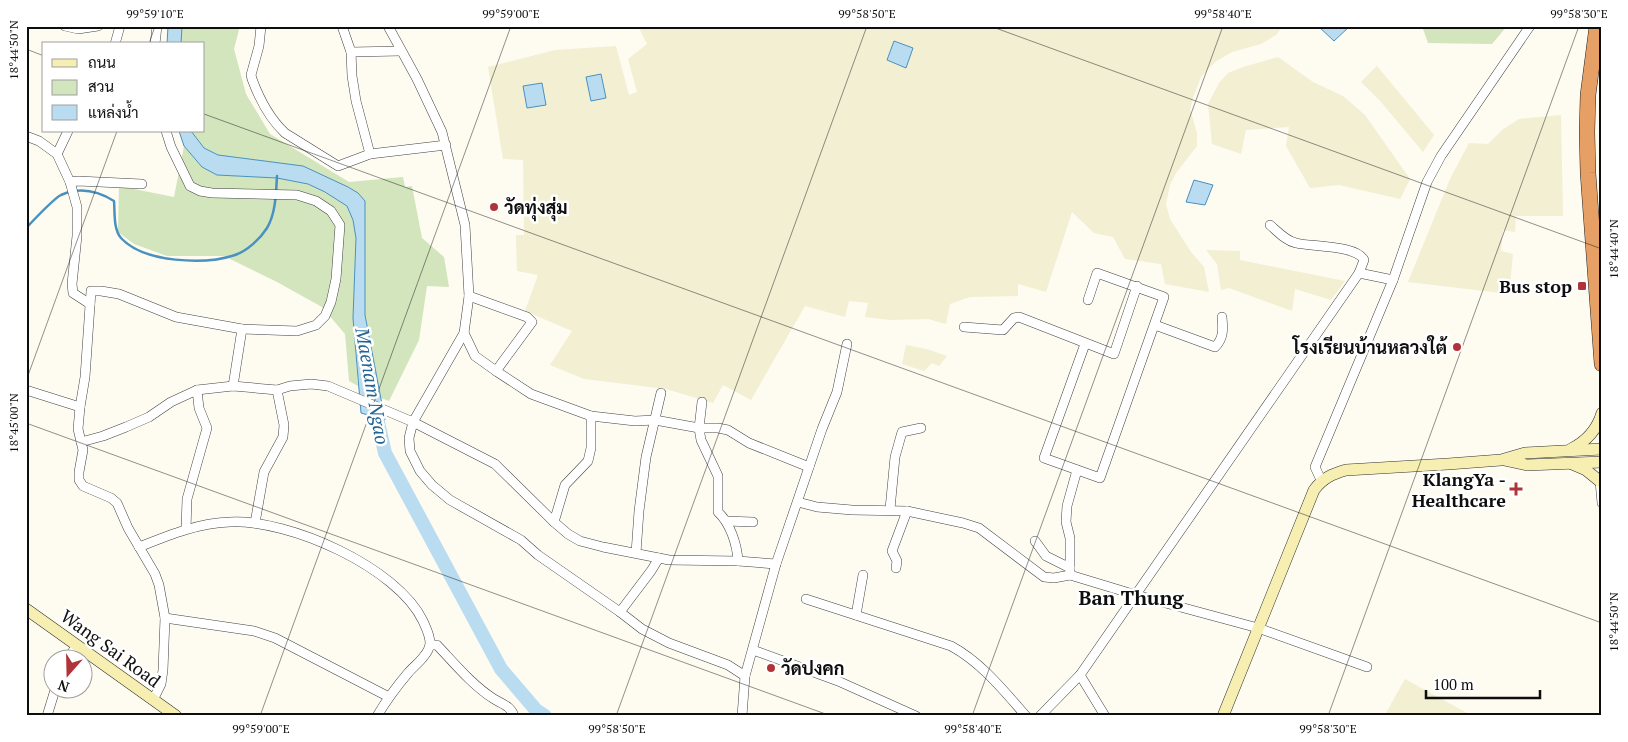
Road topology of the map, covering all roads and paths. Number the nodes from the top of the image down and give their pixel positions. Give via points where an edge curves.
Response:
1 (65, 26) edge
2 (98, 26) edge
3 (120, 26) edge
4 (157, 26) edge
5 (261, 26) edge
6 (342, 26) edge
7 (388, 26) edge
8 (1596, 26) edge
9 (1528, 27) edge
10 (116, 42) edge
11 (155, 42) edge
12 (401, 50) junction
13 (351, 52) junction
14 (68, 132) edge
15 (166, 132) edge
16 (27, 134) edge
17 (446, 145) junction
18 (57, 154) junction
19 (370, 154) junction
20 (142, 184) dead end
21 (71, 185) junction
22 (1270, 225) dead end
23 (1359, 273) junction
24 (1393, 280) junction
25 (1137, 286) junction
26 (469, 296) junction
27 (1088, 300) dead end
28 (90, 304) junction
29 (1222, 317) dead end
30 (1155, 324) junction
31 (242, 328) junction
32 (964, 328) dead end
33 (464, 333) junction
34 (847, 344) dead end
35 (1085, 344) junction
36 (1602, 364) edge
37 (496, 371) junction
38 (234, 386) junction
39 (26, 390) edge
40 (197, 390) junction
41 (277, 390) junction
42 (661, 393) dead end
43 (702, 402) dead end
44 (80, 407) junction
45 (1602, 413) edge
46 (591, 416) junction
47 (655, 420) junction
48 (413, 422) junction
49 (699, 428) junction
50 (921, 428) dead end
51 (81, 442) junction
52 (1602, 449) edge
53 (1567, 451) junction
54 (1501, 460) junction
55 (1602, 462) edge
56 (1569, 463) junction
57 (809, 467) junction
58 (1077, 470) junction
59 (1321, 480) junction
60 (1601, 482) edge
61 (798, 502) junction
62 (1602, 503) edge
63 (890, 510) junction
64 (907, 511) junction
65 (554, 522) junction
66 (726, 522) junction
67 (753, 522) dead end
68 (255, 523) junction
69 (186, 529) junction
70 (1035, 542) dead end
71 (139, 547) junction
72 (636, 554) junction
73 (658, 558) junction
74 (738, 561) junction
75 (776, 564) junction
76 (896, 568) dead end
77 (1070, 571) junction
78 (863, 575) dead end
79 (1136, 594) junction
80 (806, 599) dead end
81 (26, 609) edge
82 (620, 612) junction
83 (856, 615) junction
84 (165, 618) junction
85 (1258, 628) junction
86 (431, 644) junction
87 (77, 645) junction
88 (74, 650) edge
89 (753, 650) junction
90 (1367, 667) dead end
91 (745, 676) junction
92 (1080, 676) junction
93 (389, 697) junction
94 (52, 700) edge
95 (153, 700) junction
96 (742, 712) edge
97 (47, 716) edge
98 (176, 716) edge
99 (377, 716) edge
100 (514, 716) edge
101 (916, 716) edge
102 (1026, 716) edge
103 (1040, 716) edge
104 (1105, 716) edge
105 (1223, 716) edge

1 - 2 street via 78,29
3 - 10 street
4 - 11 street
5 - 19 street via 251,74 272,119 285,133 338,166
6 - 13 street
7 - 12 street
8 - 36 highway via 1588,95 1587,149
9 - 24 street via 1441,156 1428,182
12 - 13 street
12 - 17 street
13 - 19 street via 356,102
14 - 18 street
15 - 31 street via 190,186 212,194 297,195 331,210 340,225 339,261 331,302 316,325 297,331
16 - 18 street
17 - 19 street
17 - 26 street via 465,225
18 - 21 street
20 - 21 street via 78,181
21 - 28 street via 77,206 73,293
22 - 23 street via 1296,244 1358,254 1364,260
23 - 24 street
23 - 79 street
24 - 59 street via 1315,467
25 - 27 street via 1097,273
25 - 30 street via 1164,297
25 - 35 street via 1114,354
26 - 33 street
26 - 37 street via 528,317 532,322
28 - 31 street via 91,291 120,294 176,317
28 - 44 street
29 - 30 street via 1223,333 1215,347
30 - 58 street via 1100,478
31 - 38 street
32 - 35 street via 1003,330 1019,317
33 - 37 street via 475,356
33 - 48 street
34 - 57 street via 837,392
35 - 58 street via 1044,458
37 - 46 street via 531,394
38 - 40 street
38 - 41 street
39 - 44 street
40 - 51 street via 126,428
40 - 69 street via 199,408 207,428 187,499
41 - 48 street via 311,384 328,386
41 - 68 street via 284,425 283,437 264,472
42 - 47 street
43 - 49 street
44 - 51 street via 78,430
45 - 53 main road via 1590,436
46 - 47 street
46 - 65 street via 592,448 588,461 564,484
47 - 49 street
47 - 72 street via 646,457
48 - 65 street via 495,464
48 - 82 street via 410,451 432,485 450,500 521,540
49 - 57 street via 728,430 749,443
49 - 66 street via 700,440 718,476 718,512
50 - 63 street via 902,432 895,457
51 - 71 street via 79,480 83,486 117,503
52 - 53 main road
53 - 54 main road via 1525,453
54 - 56 main road via 1527,464
54 - 59 main road via 1346,470
55 - 56 main road
56 - 60 main road via 1586,470
57 - 61 street
58 - 77 street via 1067,506
59 - 85 main road via 1314,490
60 - 62 street
61 - 63 street via 817,507
61 - 75 street
63 - 64 street
64 - 76 street via 892,551 897,561
64 - 77 street via 979,528 1044,577 1054,578
65 - 72 street via 580,541
66 - 67 street
66 - 74 street
68 - 69 street via 230,522
68 - 86 street via 310,538 370,568 409,600 423,621
69 - 71 street
70 - 77 street via 1046,556
71 - 84 street via 155,574
72 - 73 street
73 - 74 street
73 - 82 street
74 - 75 street
75 - 89 street
77 - 79 street
78 - 83 street
79 - 85 street
79 - 92 street
80 - 83 street
81 - 87 main road, Wang Sai Road
82 - 91 street via 669,644 728,665
83 - 102 street via 957,649 1002,688
84 - 93 street via 254,631 275,638
84 - 95 street via 161,684
85 - 90 street
85 - 105 main road
86 - 93 street via 425,656
86 - 100 street via 437,645 492,698 511,708
87 - 88 street
87 - 95 main road, Wang Sai Road
89 - 91 street
89 - 101 street via 838,681
91 - 96 street
92 - 103 street
92 - 104 street
93 - 99 street
94 - 97 street
95 - 98 main road, Wang Sai Road

